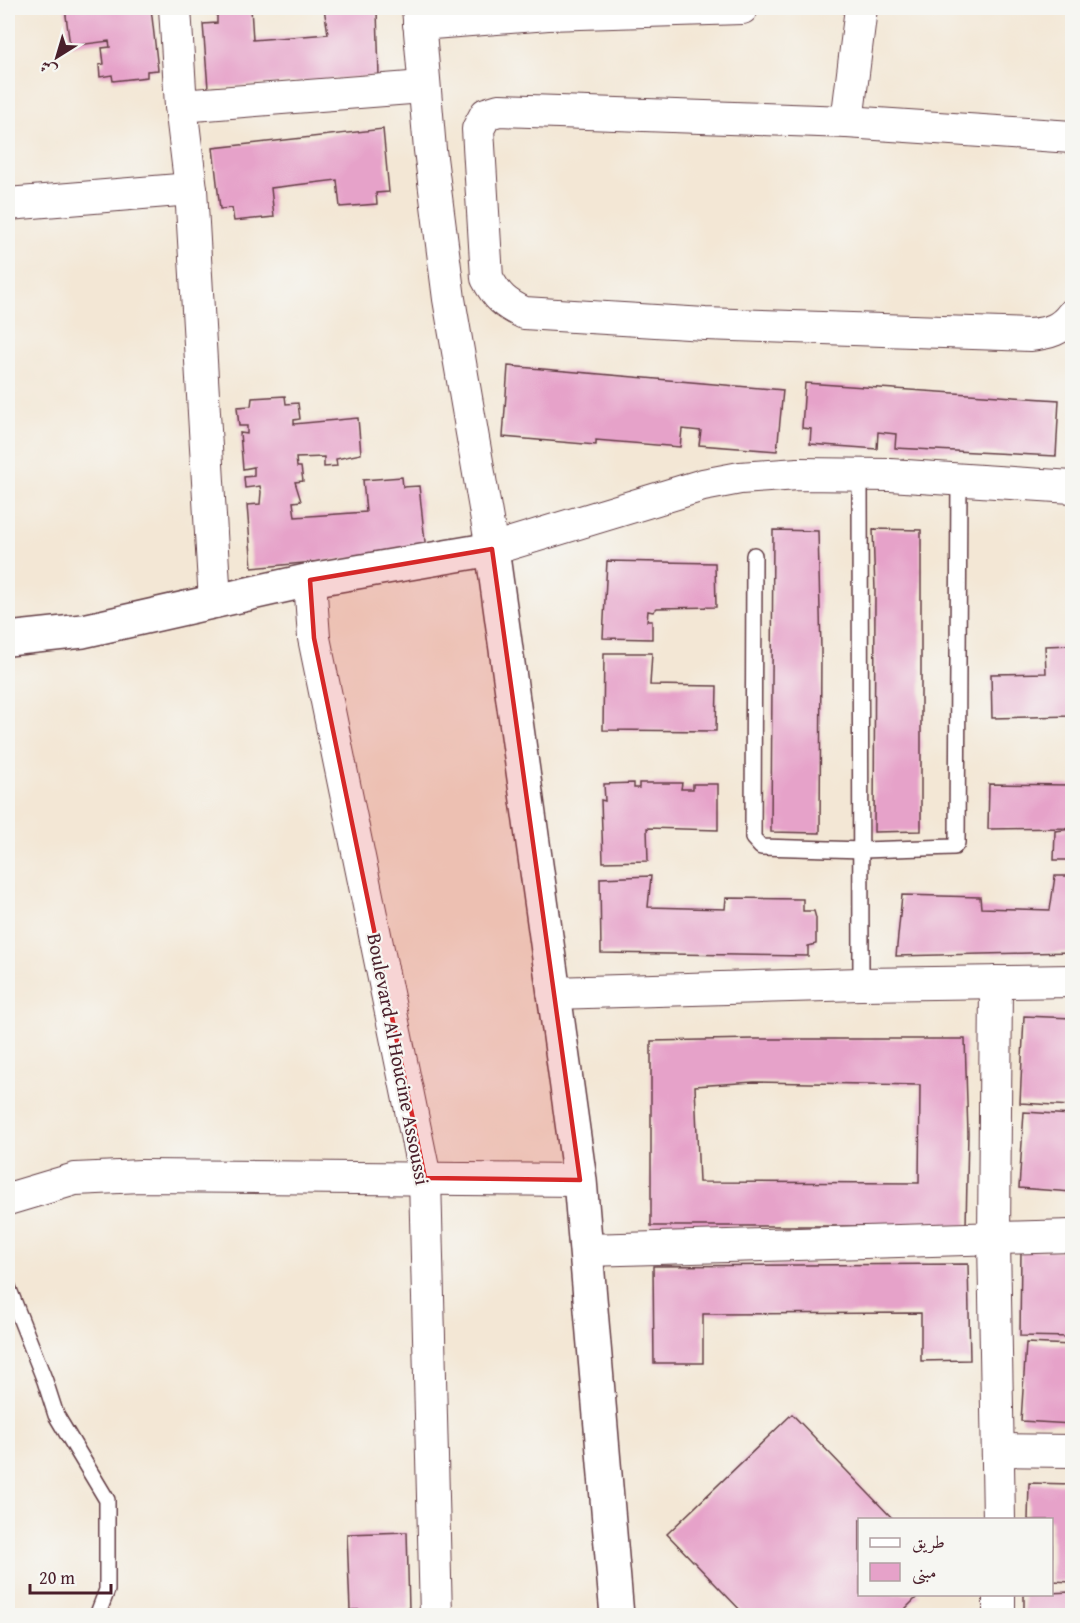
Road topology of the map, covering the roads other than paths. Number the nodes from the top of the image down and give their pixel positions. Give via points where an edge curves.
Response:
1 (175, 8) edge
2 (742, 8) edge
3 (861, 8) edge
4 (547, 11) edge
5 (419, 16) edge
6 (423, 87) junction
7 (181, 106) junction
8 (847, 122) junction
9 (1072, 137) edge
10 (191, 189) junction
11 (8, 204) edge
12 (1072, 315) edge
13 (860, 475) junction
14 (959, 479) junction
15 (1072, 487) edge
16 (492, 549) junction
17 (754, 555) dead end
18 (310, 580) junction
19 (215, 602) junction
20 (8, 639) edge
21 (863, 850) junction
22 (1072, 981) edge
23 (996, 982) junction
24 (861, 984) junction
25 (554, 993) junction
26 (425, 1178) junction
27 (580, 1180) junction
28 (8, 1199) edge
29 (1072, 1236) edge
30 (994, 1240) junction
31 (587, 1250) junction
32 (8, 1287) edge
33 (999, 1450) junction
34 (1072, 1451) edge
35 (999, 1518) edge
36 (999, 1596) edge
37 (97, 1616) edge
38 (436, 1616) edge
39 (617, 1616) edge
40 (999, 1616) edge

1 - 7 street
2 - 4 street
3 - 8 street
4 - 5 street
5 - 6 street
6 - 7 street
6 - 16 street via 449,299
7 - 10 street
8 - 9 street
8 - 12 street via 499,110 486,114 478,129 487,278 505,304 524,313 705,324 1030,335 1049,333 1065,325
10 - 11 street
10 - 19 street
13 - 14 street
13 - 16 street via 798,474 702,485
13 - 21 lane
14 - 15 street
14 - 21 lane via 957,843 948,848
16 - 18 street
16 - 25 street
17 - 21 lane via 753,838 761,847
18 - 19 street
18 - 26 street, Boulevard Al Houcine Assoussi via 315,638
19 - 20 street via 83,631
21 - 24 lane
22 - 23 street
23 - 24 street
23 - 30 street
24 - 25 street
25 - 27 street
26 - 27 street
26 - 28 street via 75,1179
26 - 38 street, Boulevard Al Houcine Assoussi
27 - 31 street
29 - 30 street
30 - 31 street
30 - 33 street
31 - 39 street
32 - 37 lane via 56,1415 107,1500 107,1590
33 - 34 street
33 - 35 street
36 - 40 street

